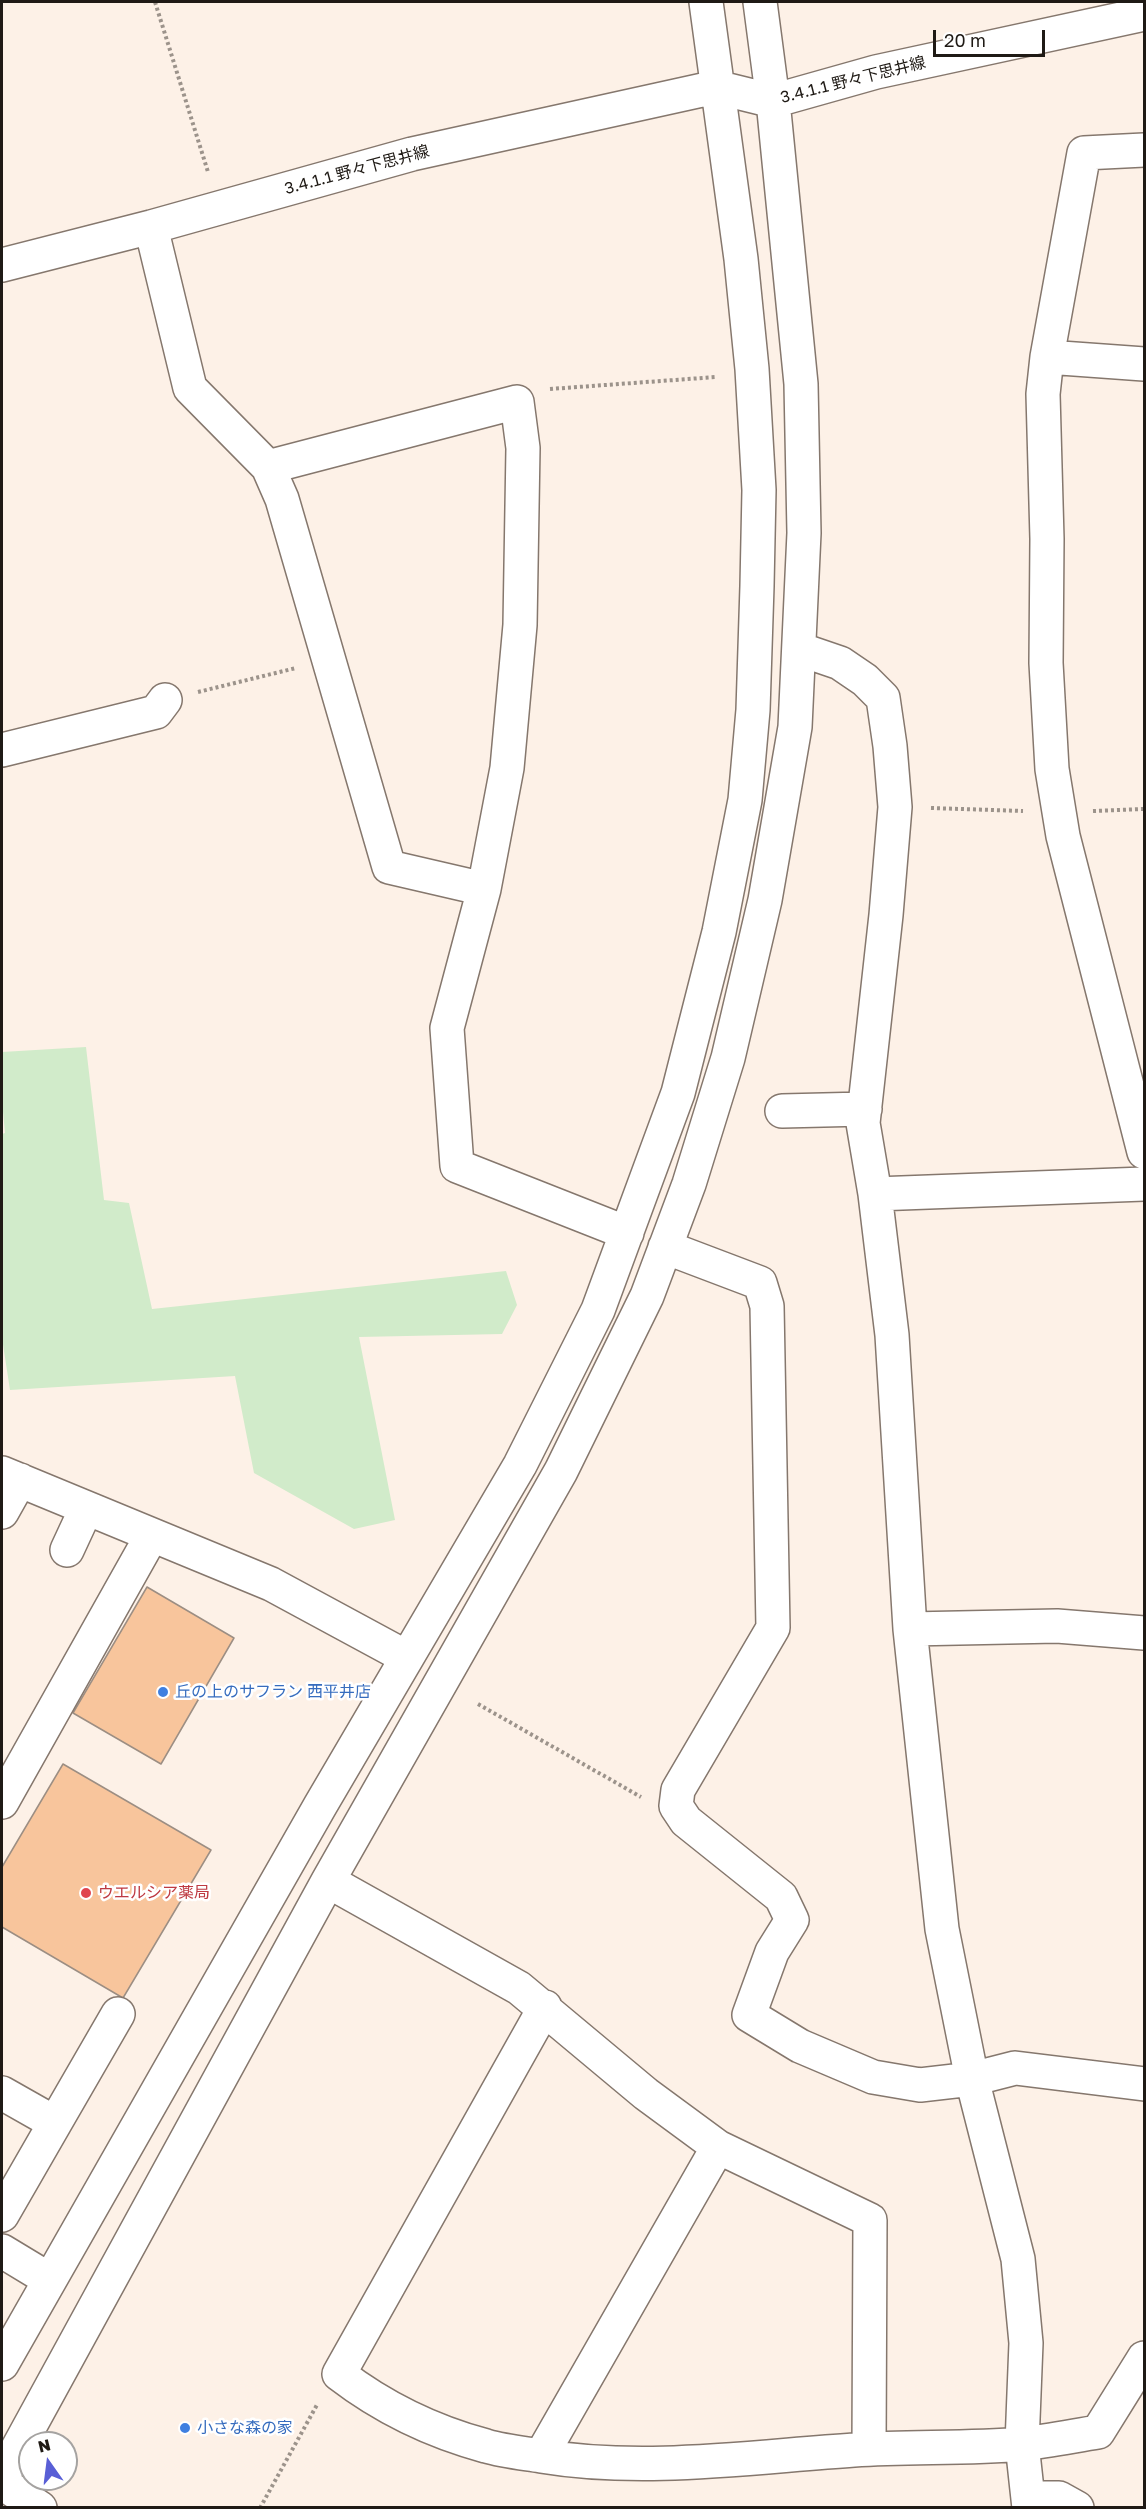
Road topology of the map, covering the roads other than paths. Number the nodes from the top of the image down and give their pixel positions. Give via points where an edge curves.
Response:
1 (706, 2) edge
2 (760, 2) edge
3 (1144, 14) edge
4 (716, 87) junction
5 (773, 101) junction
6 (1144, 150) edge
7 (151, 227) junction
8 (2, 265) edge
9 (1047, 357) junction
10 (1144, 364) edge
11 (268, 467) junction
12 (799, 649) junction
13 (165, 700) road end
14 (2, 750) edge
15 (484, 889) junction
16 (865, 1109) junction
17 (782, 1111) dead end
18 (1144, 1152) edge
19 (1144, 1184) edge
20 (875, 1194) junction
21 (627, 1233) junction
22 (665, 1247) junction
23 (10, 1476) edge
24 (86, 1509) junction
25 (2, 1512) edge
26 (152, 1535) junction
27 (67, 1550) dead end
28 (910, 1629) junction
29 (1144, 1634) edge
30 (406, 1657) junction
31 (7, 1781) edge
32 (328, 1881) junction
33 (544, 2007) junction
34 (118, 2014) dead end
35 (972, 2079) junction
36 (1144, 2084) edge
37 (2, 2093) edge
38 (55, 2124) junction
39 (718, 2147) junction
40 (2, 2215) edge
41 (2, 2251) edge
42 (50, 2280) junction
43 (1144, 2358) edge
44 (2, 2364) edge
45 (1022, 2444) junction
46 (868, 2449) junction
47 (541, 2456) junction
48 (2, 2477) edge
49 (2, 2483) edge
50 (1028, 2503) edge
51 (40, 2508) edge
52 (1077, 2508) edge

1 - 4 street
2 - 5 street
3 - 5 street, 3.4.1.1 野々下思井線 via 876,72
4 - 5 street
4 - 7 street, 3.4.1.1 野々下思井線 via 412,154
4 - 21 street via 753,369 759,490 753,710 745,800 719,932 678,1093
5 - 12 street via 801,384 804,533
6 - 9 street via 1084,153
7 - 8 street, 3.4.1.1 野々下思井線
7 - 11 street via 190,388
9 - 10 street
9 - 18 street via 1043,394 1046,663 1052,769 1063,836
11 - 15 street via 282,499 389,867
11 - 15 street via 516,402 523,448 520,626 507,768
12 - 16 street via 840,663 865,680 883,698 889,737 895,807
12 - 22 street via 795,727 762,911 728,1058
13 - 14 street via 156,712
15 - 21 street via 447,1029 457,1166
16 - 17 street
16 - 20 street via 863,1123
19 - 20 street
20 - 28 street via 892,1335
21 - 30 street via 598,1310 530,1445
22 - 32 street via 647,1296 561,1471
22 - 35 street via 760,1283 766,1306 773,1628 678,1790 676,1806 686,1821 781,1897 792,1920 772,1952 749,2015 800,2046 873,2076 920,2085
23 - 24 street
23 - 25 street
24 - 26 street
24 - 27 street
26 - 30 street via 271,1584
26 - 31 street
28 - 29 street via 1057,1626
28 - 35 street via 942,1929
30 - 42 street
32 - 33 street via 519,1988
32 - 48 street
33 - 39 street via 646,2094
33 - 47 street via 339,2374 366,2395 429,2426 486,2446
34 - 38 street
35 - 36 street via 1015,2068
35 - 45 street via 1018,2259 1026,2343
37 - 38 street
38 - 40 street
39 - 46 street via 870,2220
39 - 47 street
41 - 42 street
42 - 44 street
43 - 45 street via 1098,2432
45 - 46 street
45 - 50 street
46 - 47 street via 733,2460 613,2463
49 - 51 street
50 - 52 street via 1059,2498

